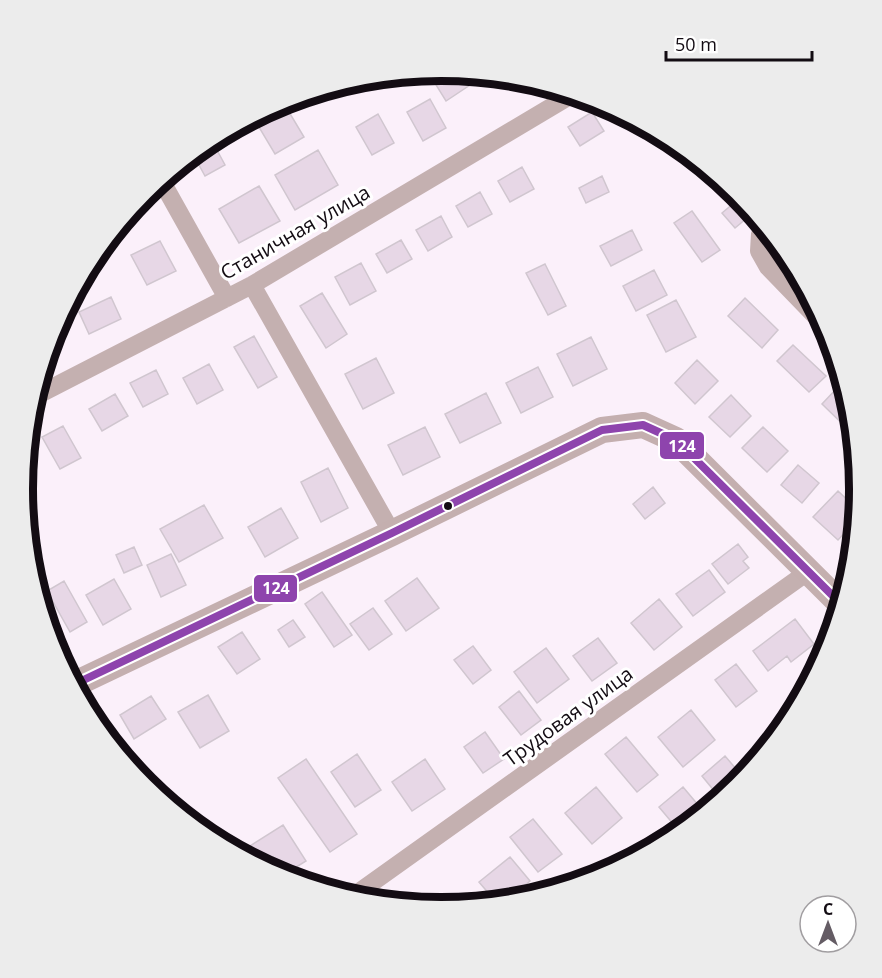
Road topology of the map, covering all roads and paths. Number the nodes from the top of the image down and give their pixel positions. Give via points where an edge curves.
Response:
1 (563, 100) edge
2 (166, 188) edge
3 (760, 235) edge
4 (252, 285) junction
5 (227, 298) junction
6 (805, 305) edge
7 (45, 392) edge
8 (392, 533) junction
9 (809, 571) junction
10 (835, 596) edge
11 (81, 681) edge
12 (363, 889) edge

1 - 4 street, Станичная улица
2 - 5 street
3 - 6 street via 759,250 768,267
4 - 5 street, Станичная улица
4 - 8 street
5 - 7 street, Станичная улица
8 - 9 street via 602,430 643,425 676,440
8 - 11 street
9 - 10 street
9 - 12 street, Трудовая улица

